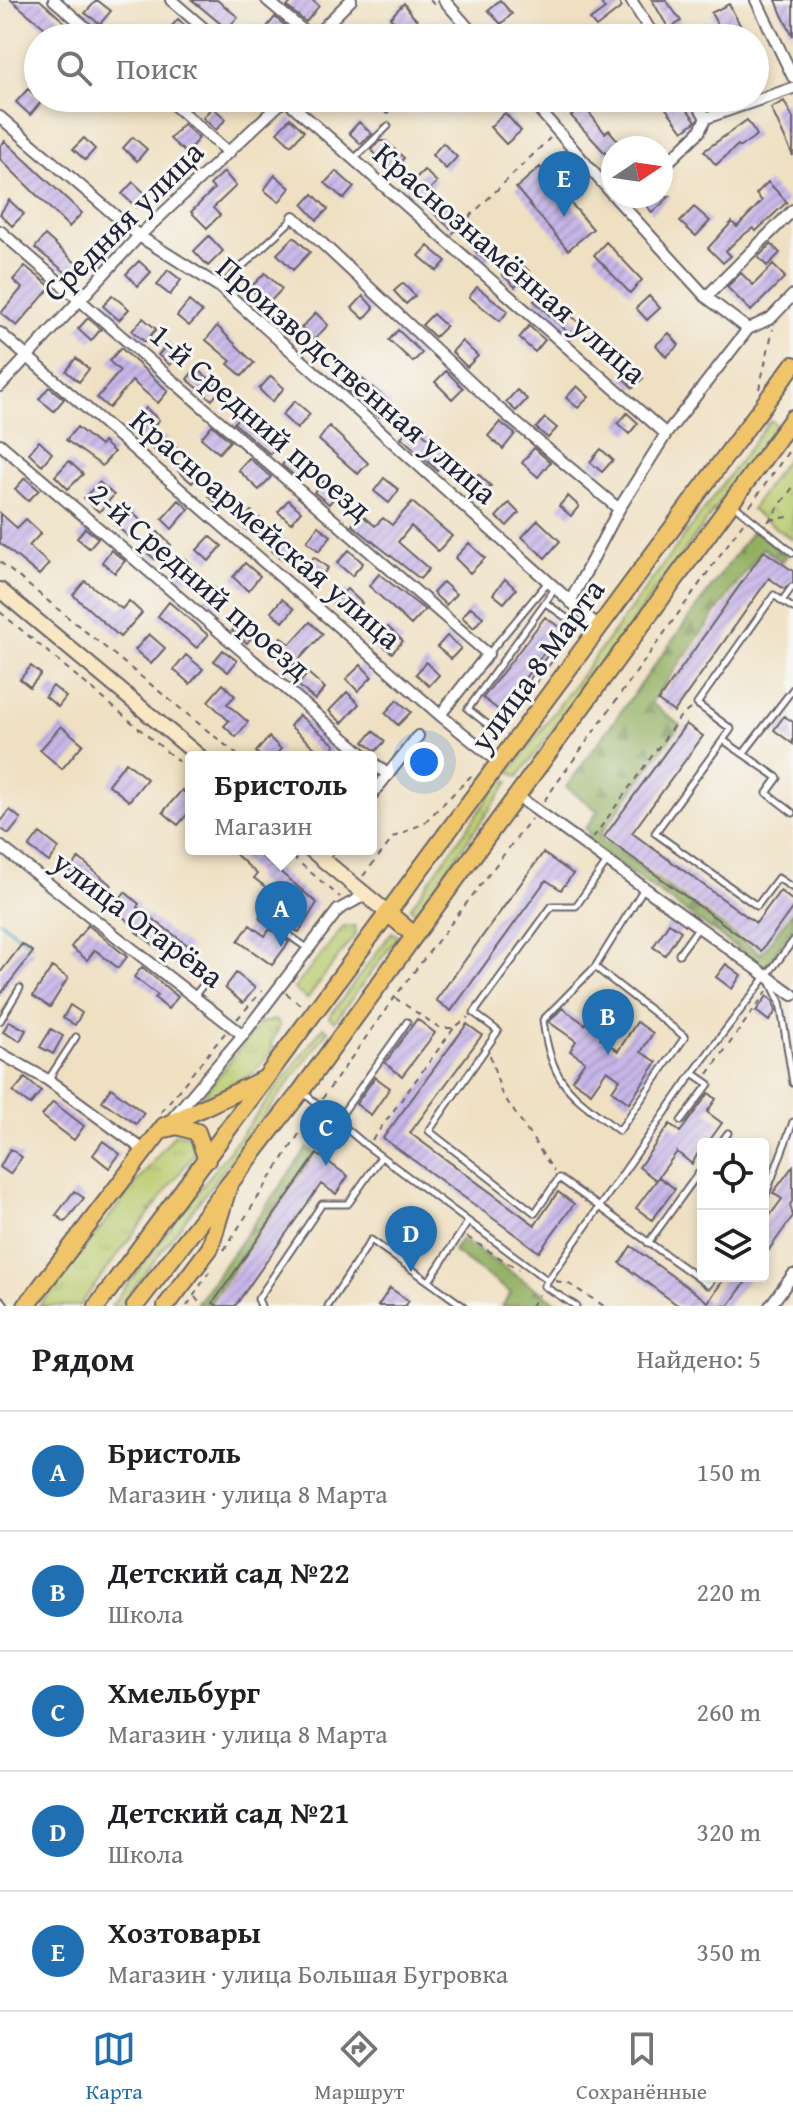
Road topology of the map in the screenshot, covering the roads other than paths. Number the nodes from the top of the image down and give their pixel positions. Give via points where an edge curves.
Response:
1 (54, 0) edge
2 (171, 0) edge
3 (267, 0) edge
4 (351, 0) edge
5 (444, 0) edge
6 (631, 0) edge
7 (756, 0) edge
8 (82, 24) edge
9 (199, 24) edge
10 (295, 24) edge
11 (326, 24) edge
12 (465, 24) edge
13 (646, 24) edge
14 (768, 24) edge
15 (769, 27) edge
16 (793, 77) edge
17 (793, 88) edge
18 (769, 96) edge
19 (182, 112) edge
20 (272, 112) edge
21 (300, 112) edge
22 (541, 112) edge
23 (702, 112) edge
24 (723, 112) edge
25 (0, 117) edge
26 (706, 118) junction
27 (388, 126) dead end
28 (229, 153) junction
29 (673, 157) edge
30 (354, 159) junction
31 (601, 182) edge
32 (625, 208) edge
33 (793, 210) edge
34 (294, 217) joint
35 (0, 231) edge
36 (139, 236) junction
37 (220, 287) junction
38 (793, 295) edge
39 (706, 297) junction
40 (80, 299) junction
41 (748, 329) junction
42 (0, 333) edge
43 (28, 356) junction
44 (793, 365) edge
45 (0, 386) edge
46 (793, 418) edge
47 (666, 434) junction
48 (0, 444) edge
49 (731, 503) junction
50 (619, 509) junction
51 (793, 553) edge
52 (551, 586) junction
53 (792, 587) edge
54 (0, 590) edge
55 (782, 601) junction
56 (570, 602) junction
57 (547, 604) junction
58 (793, 608) edge
59 (600, 628) junction
60 (488, 654) junction
61 (793, 689) edge
62 (440, 715) junction
63 (418, 736) dead end
64 (723, 740) junction
65 (193, 751) edge
66 (359, 751) edge
67 (743, 754) junction
68 (496, 759) junction
69 (377, 766) edge
70 (388, 775) junction
71 (377, 789) edge
72 (517, 796) junction
73 (793, 813) edge
74 (0, 846) edge
75 (323, 855) edge
76 (607, 861) junction
77 (644, 888) junction
78 (793, 888) edge
79 (360, 890) junction
80 (389, 914) junction
81 (263, 917) dead end
82 (699, 927) junction
83 (414, 935) junction
84 (793, 941) edge
85 (308, 948) junction
86 (679, 954) dead end
87 (595, 967) junction
88 (207, 980) dead end
89 (769, 982) junction
90 (20, 988) dead end
91 (195, 995) junction
92 (793, 995) edge
93 (0, 1021) edge
94 (407, 1022) dead end
95 (243, 1035) junction
96 (76, 1037) dead end
97 (0, 1053) edge
98 (693, 1073) junction
99 (269, 1077) junction
100 (48, 1080) junction
101 (793, 1083) edge
102 (301, 1091) junction
103 (337, 1121) junction
104 (681, 1121) dead end
105 (793, 1122) edge
106 (161, 1125) junction
107 (728, 1133) dead end
108 (724, 1138) edge
109 (145, 1151) junction
110 (381, 1157) junction
111 (207, 1160) junction
112 (697, 1175) edge
113 (229, 1183) junction
114 (769, 1186) edge
115 (596, 1208) junction
116 (468, 1222) junction
117 (648, 1243) junction
118 (793, 1275) edge
119 (697, 1277) edge
120 (429, 1281) junction
121 (546, 1283) junction
122 (26, 1306) edge
123 (97, 1306) edge
124 (135, 1306) edge
125 (166, 1306) edge
126 (261, 1306) edge
127 (328, 1306) edge
128 (463, 1306) edge
129 (576, 1306) edge
130 (770, 1306) edge

1 - 8 street
2 - 9 street
3 - 10 street
4 - 11 street
5 - 12 street
6 - 13 street
7 - 14 street
15 - 16 street
17 - 18 street
19 - 28 street
20 - 28 street, Средняя улица
21 - 30 street, Краснознамённая улица
22 - 31 street
23 - 26 street
24 - 26 street
25 - 36 street, Производственная улица
26 - 29 street
27 - 30 lane
28 - 36 street, Средняя улица
30 - 47 street, Краснознамённая улица
32 - 39 street
33 - 39 street
34 - 37 lane
34 - 50 street via 496,406
35 - 40 street, 1-й Средний проезд
36 - 37 street, Производственная улица
36 - 40 street, Средняя улица
37 - 52 street, Производственная улица
38 - 41 street via 771,318
39 - 41 street
40 - 43 street, Средняя улица
40 - 60 street, 1-й Средний проезд
41 - 47 street
42 - 43 street, Красноармейская улица
43 - 45 street, Средняя улица
43 - 62 street, Красноармейская улица
44 - 59 main road, улица 8 Марта
46 - 49 main road, улица 8 Марта
47 - 50 street
48 - 66 street, 2-й Средний проезд
49 - 51 lane
49 - 72 main road, улица 8 Марта
50 - 56 street
52 - 56 street, Производственная улица
52 - 57 lane
52 - 60 lane
53 - 55 lane
54 - 65 street
55 - 58 lane
55 - 64 lane via 774,595 697,704 731,729
56 - 59 street, Производственная улица
57 - 57 lane via 468,709 496,731 575,624
59 - 68 main road, улица 8 Марта
60 - 62 street
61 - 67 lane
62 - 68 street, Красноармейская улица
63 - 70 street
64 - 67 lane
64 - 78 lane via 655,833 757,906 778,878
67 - 73 lane via 778,778 767,793
68 - 80 main road, улица 8 Марта
69 - 70 street
70 - 71 street
72 - 76 street
72 - 83 main road, улица 8 Марта
74 - 91 street, улица Огарёва
75 - 79 street
76 - 77 street
76 - 115 lane via 576,906 552,906 474,1013 498,1031 429,1131 535,1213 559,1178
77 - 82 street
77 - 87 lane
79 - 80 street
79 - 85 street
80 - 83 main road
80 - 99 main road, улица 8 Марта
81 - 85 lane
82 - 86 lane
82 - 89 street
83 - 102 main road, улица 8 Марта
84 - 89 lane
85 - 95 street
87 - 87 lane via 685,1037 619,1131 566,1091 548,1056 543,1020
88 - 91 lane
89 - 92 street
89 - 98 lane
89 - 101 lane via 780,1002
90 - 93 lane
91 - 95 street, улица Огарёва
94 - 103 lane
95 - 106 street
96 - 100 lane
97 - 100 street
98 - 104 lane via 709,1084
98 - 115 lane
99 - 106 main road
99 - 111 main road, улица 8 Марта
100 - 109 street
102 - 103 lane
102 - 113 main road, улица 8 Марта
103 - 110 lane
105 - 114 lane
106 - 109 main road
106 - 111 main road via 197,1132
107 - 108 lane
109 - 122 main road
110 - 116 lane
110 - 126 lane via 348,1204 322,1204 258,1299
111 - 123 main road, улица 8 Марта
112 - 117 lane
113 - 124 main road, улица 8 Марта
113 - 125 main road via 210,1248
115 - 117 lane
115 - 121 lane
116 - 120 lane
116 - 121 lane
117 - 119 lane
118 - 130 street
120 - 127 lane via 371,1240
120 - 128 lane
121 - 129 lane

